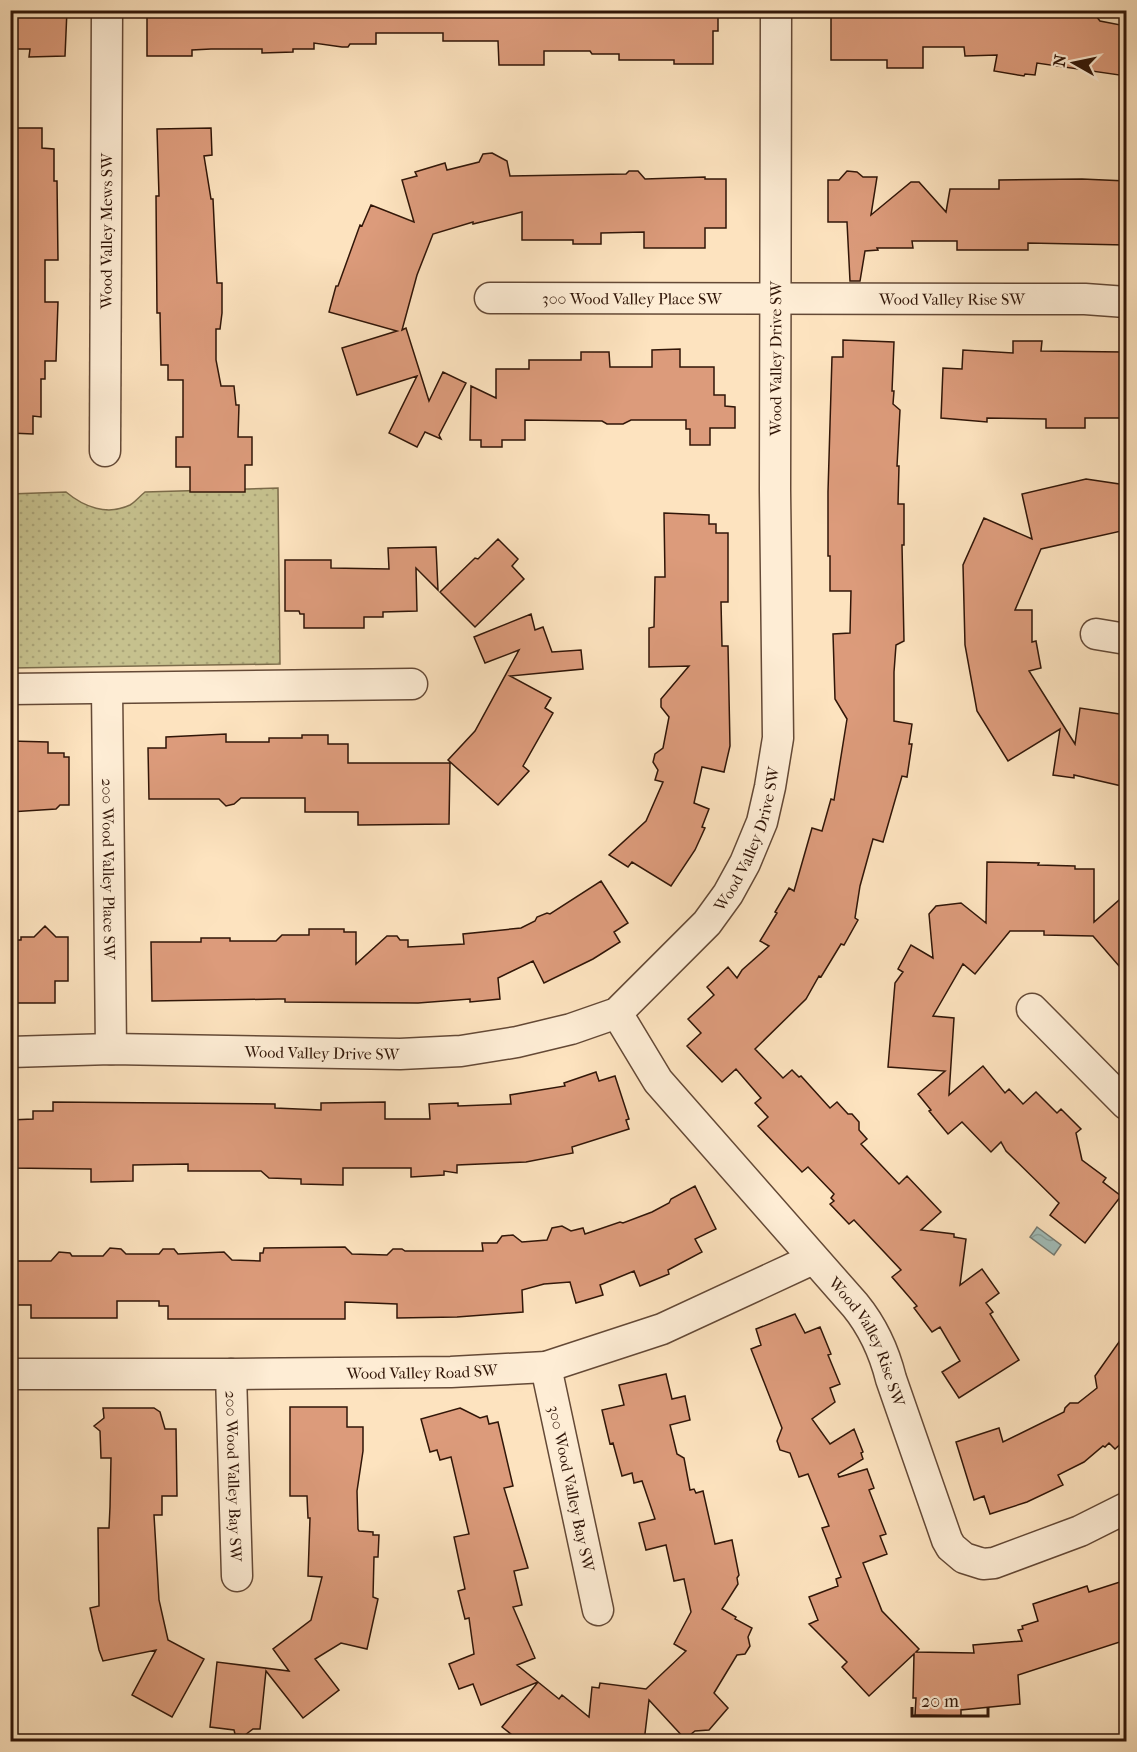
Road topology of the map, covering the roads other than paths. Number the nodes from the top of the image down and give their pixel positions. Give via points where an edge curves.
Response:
1 (107, 10) edge
2 (776, 10) edge
3 (490, 298) dead end
4 (776, 298) junction
5 (1126, 302) edge
6 (105, 451) dead end
7 (1096, 634) dead end
8 (1126, 639) edge
9 (412, 684) dead end
10 (10, 689) edge
11 (107, 689) junction
12 (1032, 1009) dead end
13 (617, 1013) junction
14 (111, 1049) junction
15 (10, 1052) edge
16 (1126, 1104) edge
17 (813, 1259) junction
18 (546, 1367) junction
19 (10, 1374) edge
20 (231, 1374) junction
21 (1126, 1508) edge
22 (237, 1576) dead end
23 (598, 1610) dead end

1 - 6 street, Wood Valley Mews SW
2 - 4 street, Wood Valley Drive SW
3 - 4 street, 300 Wood Valley Place SW
4 - 5 street, Wood Valley Rise SW
4 - 13 street, Wood Valley Drive SW via 778,738 770,787 762,822 728,894 706,922
7 - 8 street
9 - 11 street
10 - 11 street
11 - 14 street, 200 Wood Valley Place SW
12 - 16 street
13 - 14 street, Wood Valley Drive SW via 571,1029 461,1051 400,1054
13 - 17 street, Wood Valley Rise SW via 658,1081
14 - 15 street, Wood Valley Drive SW
17 - 18 street, Wood Valley Road SW via 662,1329
17 - 21 street, Wood Valley Rise SW via 864,1316 880,1345 946,1540 957,1553 973,1562 994,1563 1080,1531
18 - 20 street, Wood Valley Road SW
18 - 23 street, 300 Wood Valley Bay SW
19 - 20 street, Wood Valley Road SW
20 - 22 street, 200 Wood Valley Bay SW

